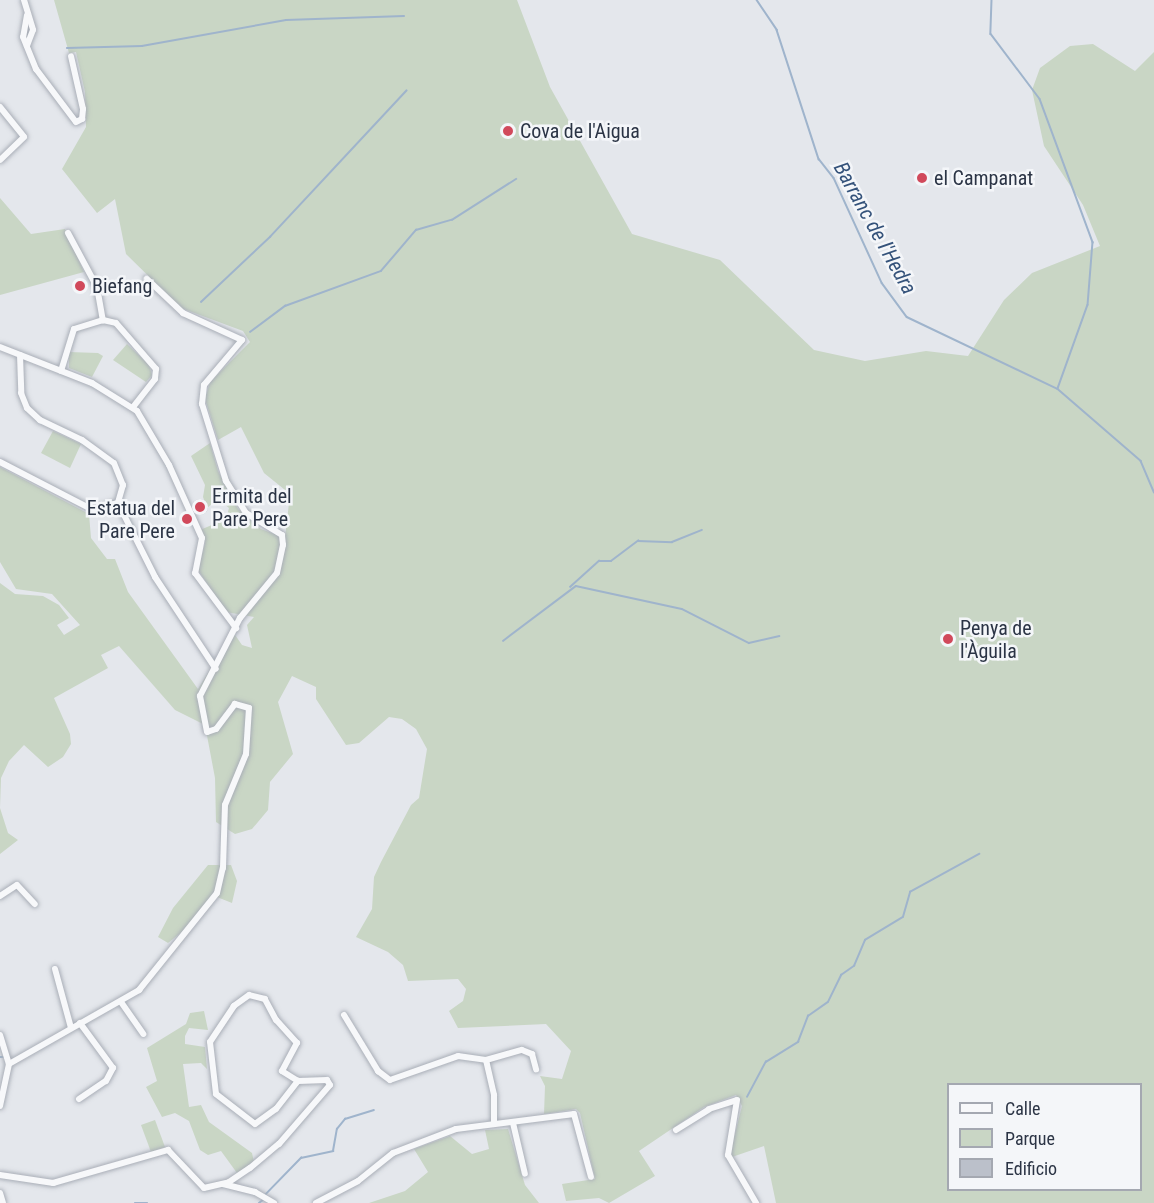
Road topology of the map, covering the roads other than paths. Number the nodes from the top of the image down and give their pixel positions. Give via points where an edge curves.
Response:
1 (24, 0) edge
2 (71, 56) dead end
3 (0, 107) edge
4 (0, 160) edge
5 (68, 233) dead end
6 (147, 279) dead end
7 (103, 320) junction
8 (0, 347) edge
9 (20, 355) junction
10 (61, 371) junction
11 (133, 407) junction
12 (0, 462) edge
13 (118, 504) junction
14 (222, 613) junction
15 (242, 615) junction
16 (236, 628) junction
17 (216, 669) junction
18 (0, 896) edge
19 (35, 904) dead end
20 (55, 969) dead end
21 (121, 1002) junction
22 (344, 1016) dead end
23 (80, 1023) junction
24 (71, 1028) junction
25 (143, 1034) dead end
26 (0, 1035) edge
27 (486, 1060) junction
28 (9, 1064) junction
29 (536, 1069) dead end
30 (298, 1081) junction
31 (80, 1099) dead end
32 (0, 1106) edge
33 (513, 1123) junction
34 (494, 1124) junction
35 (676, 1130) dead end
36 (525, 1174) dead end
37 (0, 1175) edge
38 (591, 1177) dead end
39 (223, 1184) junction
40 (0, 1193) edge
41 (3, 1203) edge
42 (274, 1203) edge
43 (316, 1203) edge
44 (756, 1203) edge

1 - 2 street via 27,15 23,32 27,46 44,84 76,122 83,117 83,109
3 - 4 street via 24,137
5 - 7 street via 96,287
6 - 15 street via 183,313 242,340 206,382 201,398 218,463 241,506 282,535 277,573
7 - 10 street via 72,331
7 - 11 street via 120,326 156,369 155,379
8 - 9 street
9 - 10 street
9 - 13 street via 21,393 27,408 40,420 82,440 114,463 123,486
10 - 11 street
11 - 14 street via 169,465 200,535 194,570
12 - 13 street via 93,510
13 - 17 street via 155,577
14 - 15 street
14 - 16 street
15 - 16 street
16 - 17 street
17 - 21 street via 200,696 203,730 212,733 230,708 240,702 249,708 250,716 246,754 225,805 220,883 171,955 139,990
18 - 19 street via 17,885
20 - 24 street
21 - 23 street
21 - 25 street
22 - 27 street via 378,1071 390,1080 458,1056
23 - 24 street
23 - 31 street via 113,1068 106,1081
24 - 28 street
26 - 28 street
27 - 29 street via 526,1051 533,1056
27 - 34 street via 494,1095
28 - 32 street
30 - 30 street via 276,1109 255,1124 216,1094 209,1045 243,998 263,996 276,1020 296,1040 297,1047 280,1068
30 - 39 street via 327,1080 330,1087 279,1144
33 - 34 street
33 - 36 street
33 - 38 street via 577,1115
34 - 43 street via 456,1129 393,1153 358,1181
35 - 44 street via 710,1109 737,1100 728,1155
37 - 39 street via 53,1184 168,1150 202,1187
39 - 42 street via 255,1192
40 - 41 street

